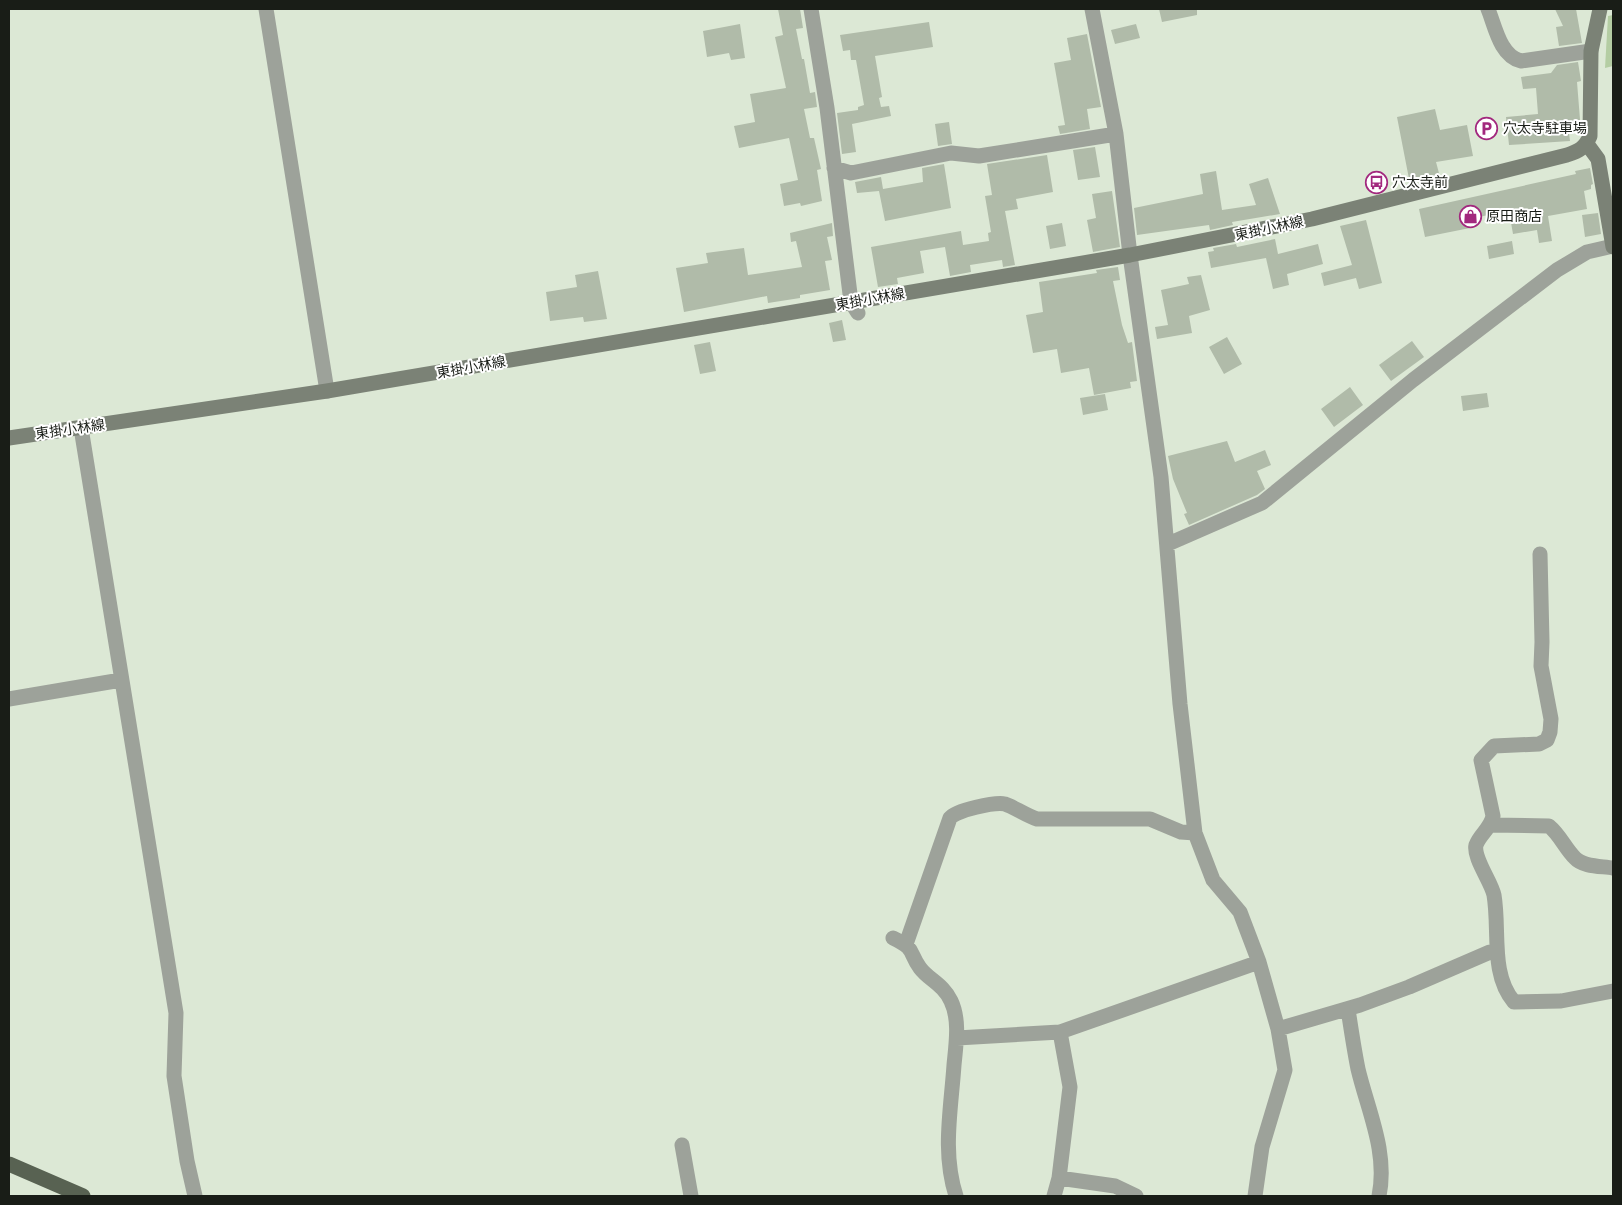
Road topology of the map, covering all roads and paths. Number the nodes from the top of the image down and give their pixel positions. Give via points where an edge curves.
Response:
1 (266, 9) edge
2 (811, 9) edge
3 (1092, 9) edge
4 (1488, 9) edge
5 (1600, 9) edge
6 (1591, 52) junction
7 (1116, 134) junction
8 (1586, 144) junction
9 (834, 168) junction
10 (1612, 230) edge
11 (1613, 247) edge
12 (1130, 256) junction
13 (854, 308) junction
14 (327, 391) junction
15 (81, 428) junction
16 (9, 438) edge
17 (1168, 544) junction
18 (1540, 554) dead end
19 (121, 680) junction
20 (9, 699) edge
21 (1490, 825) junction
22 (1195, 833) junction
23 (1613, 868) edge
24 (1497, 952) junction
25 (1259, 962) junction
26 (1613, 992) edge
27 (1348, 1009) junction
28 (1278, 1029) junction
29 (1060, 1032) junction
30 (957, 1038) junction
31 (682, 1145) dead end
32 (9, 1164) edge
33 (1059, 1178) junction
34 (84, 1196) edge
35 (195, 1196) edge
36 (691, 1196) edge
37 (956, 1196) edge
38 (1054, 1196) edge
39 (1136, 1196) edge
40 (1255, 1196) edge
41 (1379, 1196) edge

1 - 14 street
2 - 9 street
3 - 7 street
4 - 6 street via 1502,46 1514,59 1521,61
5 - 6 main road
6 - 8 main road via 1592,124
7 - 9 street via 979,156 950,153 851,173
7 - 12 street
8 - 10 main road via 1598,159
8 - 12 main road, 東掛小林線 via 1579,151 1567,155 1312,219
9 - 13 street
10 - 11 main road
11 - 17 street via 1587,252 1557,270 1413,380 1262,503
12 - 13 main road, 東掛小林線
12 - 17 street
13 - 14 main road, 東掛小林線
14 - 15 main road, 東掛小林線
15 - 16 main road, 東掛小林線
15 - 19 street
17 - 22 street via 1180,704
18 - 21 street via 1541,666 1550,732 1547,740 1539,744 1494,746 1481,760 1493,816
19 - 20 street
19 - 35 street via 176,1012 174,1076
21 - 23 street via 1549,826 1575,859 1588,865
21 - 24 street via 1476,845 1476,855 1493,892
22 - 25 street via 1213,880 1240,912
22 - 30 street via 1181,832 1150,818 1037,819 1005,804 958,811 950,818 899,941 911,949 920,968 940,984 951,1001
24 - 26 street via 1505,992 1514,1002 1562,1001
24 - 27 street via 1490,952
25 - 28 street
25 - 29 street
27 - 28 street
27 - 41 street via 1358,1070 1377,1137 1383,1178
28 - 40 street via 1285,1070 1262,1148
29 - 30 street
29 - 33 street via 1070,1087
30 - 37 street via 947,1150 949,1174
31 - 36 street
32 - 34 highway
33 - 38 street
33 - 39 street via 1115,1186

